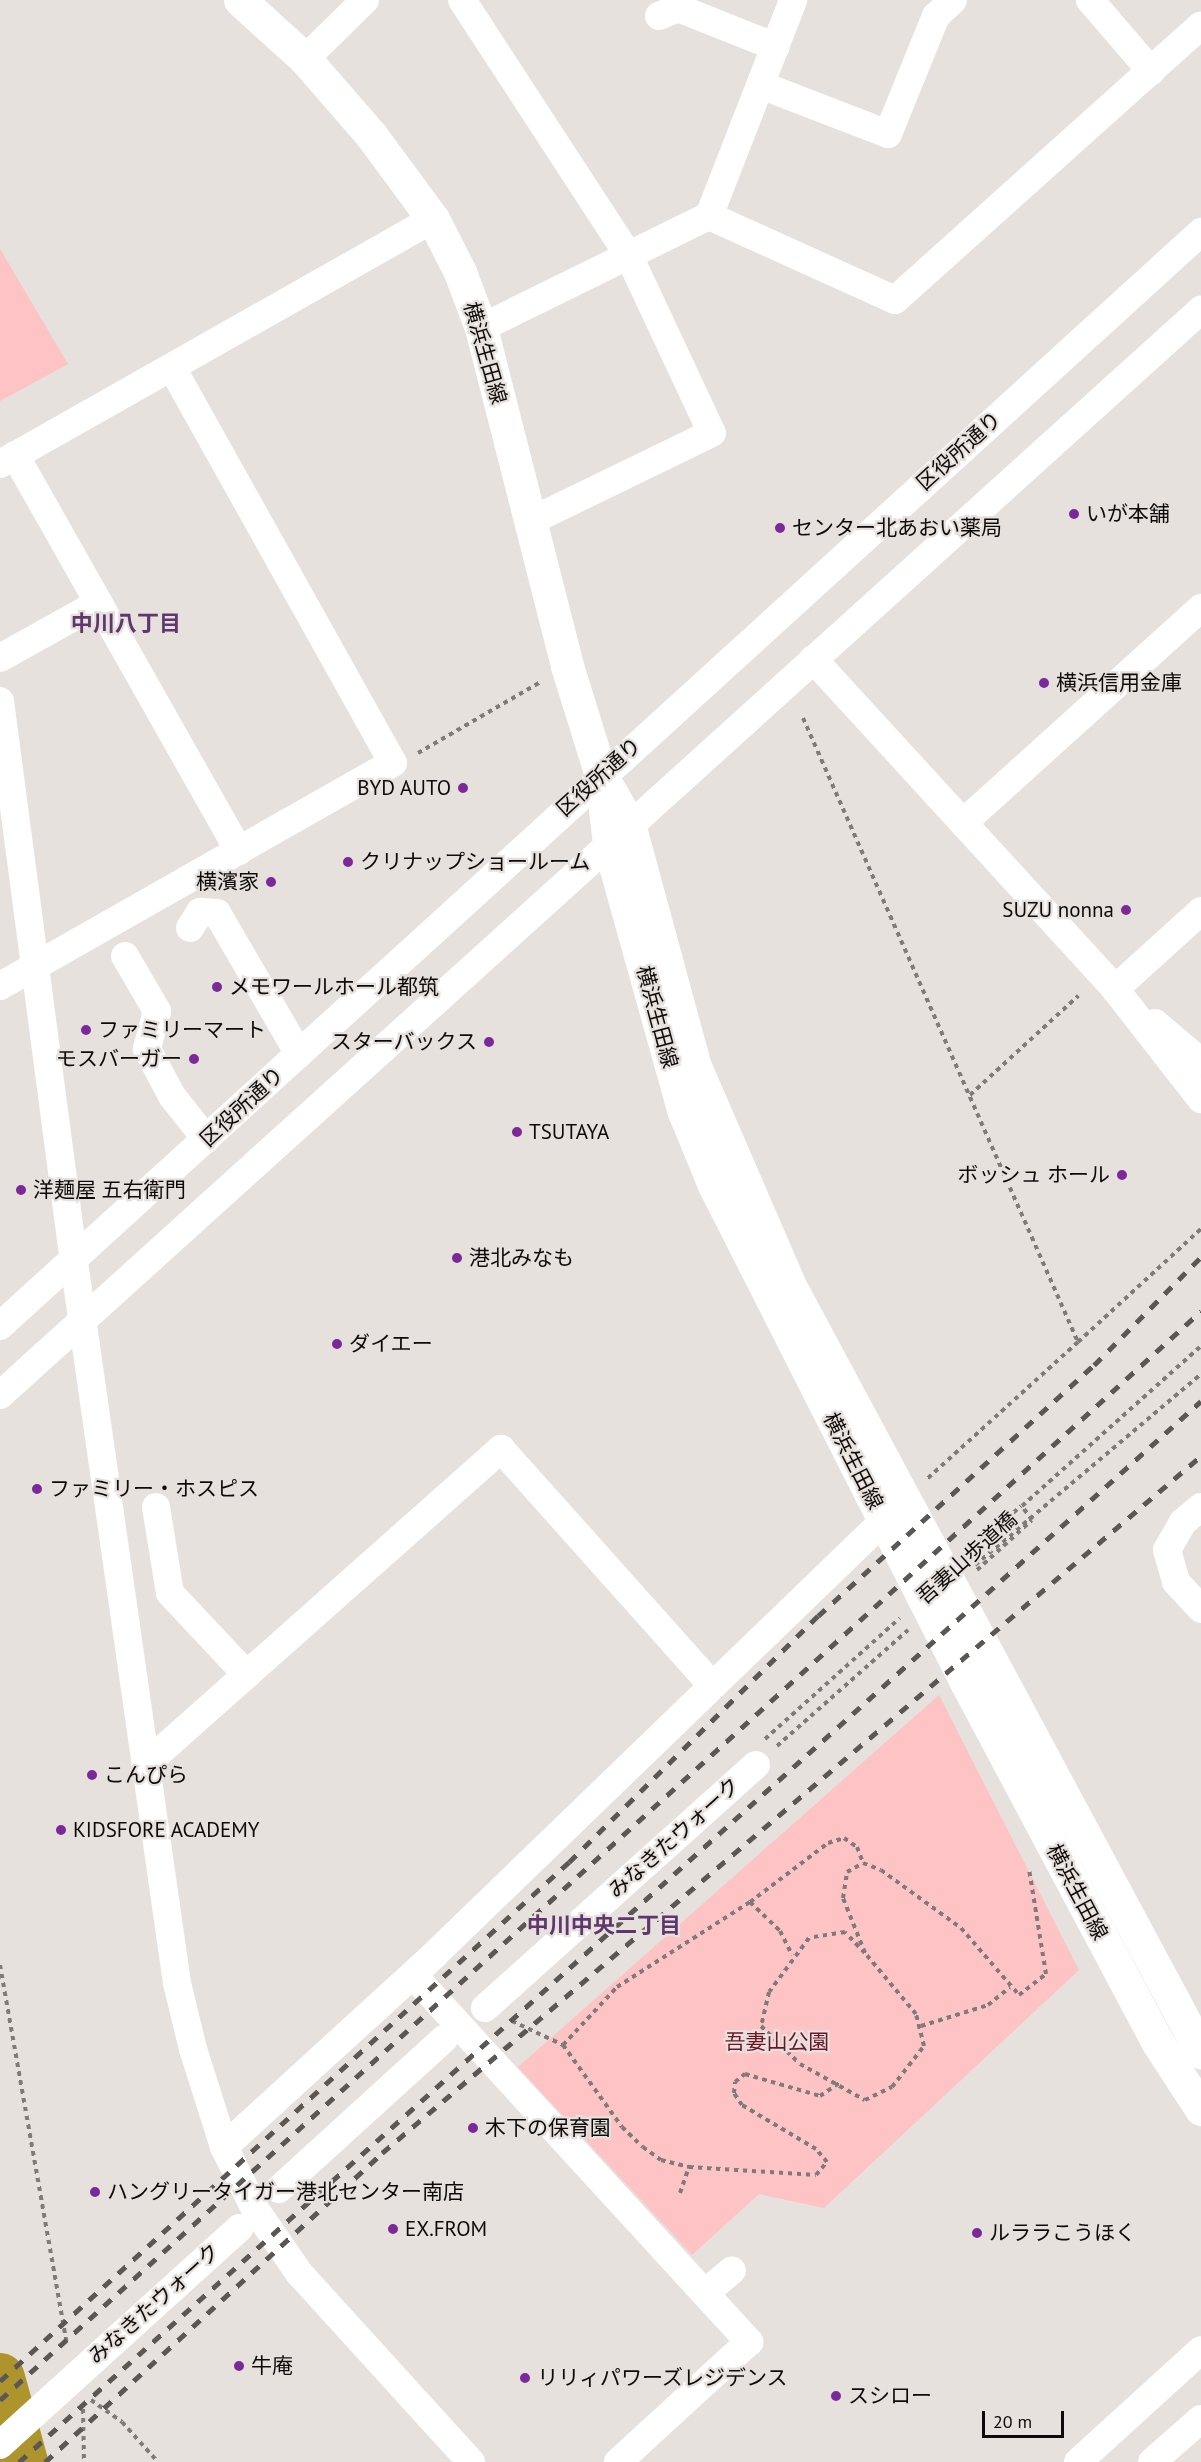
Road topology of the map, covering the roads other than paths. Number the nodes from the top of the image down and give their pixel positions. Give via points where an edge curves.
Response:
1 (240, 0) edge
2 (365, 0) edge
3 (462, 0) edge
4 (794, 0) edge
5 (953, 0) edge
6 (1090, 0) edge
7 (659, 16) dead end
8 (1201, 25) edge
9 (776, 47) junction
10 (304, 59) junction
11 (1151, 71) junction
12 (761, 86) junction
13 (709, 216) junction
14 (433, 219) junction
15 (1201, 232) edge
16 (629, 256) junction
17 (1201, 310) edge
18 (482, 328) junction
19 (174, 369) junction
20 (8, 459) edge
21 (529, 522) junction
22 (99, 603) junction
23 (1201, 608) edge
24 (0, 658) edge
25 (813, 659) junction
26 (0, 700) edge
27 (601, 775) junction
28 (963, 823) junction
29 (619, 834) junction
30 (239, 851) junction
31 (1201, 911) edge
32 (190, 928) dead end
33 (124, 956) dead end
34 (32, 967) junction
35 (0, 986) edge
36 (1115, 989) junction
37 (299, 1054) junction
38 (1201, 1062) edge
39 (1201, 1099) edge
40 (206, 1139) junction
41 (74, 1262) junction
42 (2, 1314) edge
43 (82, 1320) junction
44 (0, 1395) edge
45 (904, 1501) junction
46 (156, 1507) dead end
47 (1201, 1507) edge
48 (1201, 1609) edge
49 (247, 1676) junction
50 (711, 1684) junction
51 (146, 1764) junction
52 (751, 1769) road end
53 (413, 1975) junction
54 (485, 2008) road end
55 (444, 2039) dead end
56 (1201, 2052) edge
57 (1201, 2109) edge
58 (224, 2147) junction
59 (279, 2189) dead end
60 (239, 2228) dead end
61 (732, 2270) dead end
62 (705, 2293) junction
63 (1201, 2350) edge
64 (1201, 2418) edge
65 (0, 2445) edge
66 (471, 2462) edge
67 (618, 2462) edge
68 (1078, 2462) edge
69 (1152, 2462) edge

1 - 10 main road, 横浜生田線
2 - 10 street
3 - 16 street
4 - 9 street
5 - 12 street via 936,16 888,134
6 - 11 street
7 - 9 street via 678,8
8 - 11 street
9 - 12 street
10 - 14 main road, 横浜生田線
11 - 13 street via 895,300
12 - 13 street
13 - 16 street
14 - 18 main road, 横浜生田線
14 - 19 street
15 - 27 street, 区役所通り
16 - 18 street
16 - 21 street via 712,433
17 - 25 street
18 - 21 main road, 横浜生田線
19 - 20 street
19 - 30 street via 393,763
20 - 22 street
21 - 27 main road, 横浜生田線
22 - 24 street
22 - 30 street
23 - 28 street
25 - 28 street
25 - 29 street
26 - 34 street
27 - 29 main road, 横浜生田線
27 - 37 street, 区役所通り
28 - 36 street
29 - 43 street
29 - 45 main road, 横浜生田線 via 684,1112 714,1185
30 - 34 street
31 - 36 street
32 - 37 street via 200,912 217,913
33 - 40 street via 157,1011 147,1049 172,1096
34 - 35 street
34 - 41 street
36 - 38 street
36 - 39 street
37 - 40 street, 区役所通り
40 - 41 street, 区役所通り
41 - 42 street, 区役所通り
41 - 43 street
43 - 44 street
43 - 51 street
45 - 50 street
45 - 56 main road, 横浜生田線
45 - 57 main road, 横浜生田線 via 1119,1970
46 - 49 street via 170,1593
47 - 48 street via 1178,1528 1167,1550 1176,1582
49 - 50 street via 501,1449
49 - 51 street
50 - 53 street
51 - 58 street via 177,1983
52 - 54 street, みなきたウォーク
53 - 58 street
53 - 62 street
55 - 59 street
58 - 66 street via 255,2210 299,2273
60 - 65 street, みなきたウォーク
61 - 62 street
62 - 67 street via 749,2342
63 - 68 street
64 - 69 street

